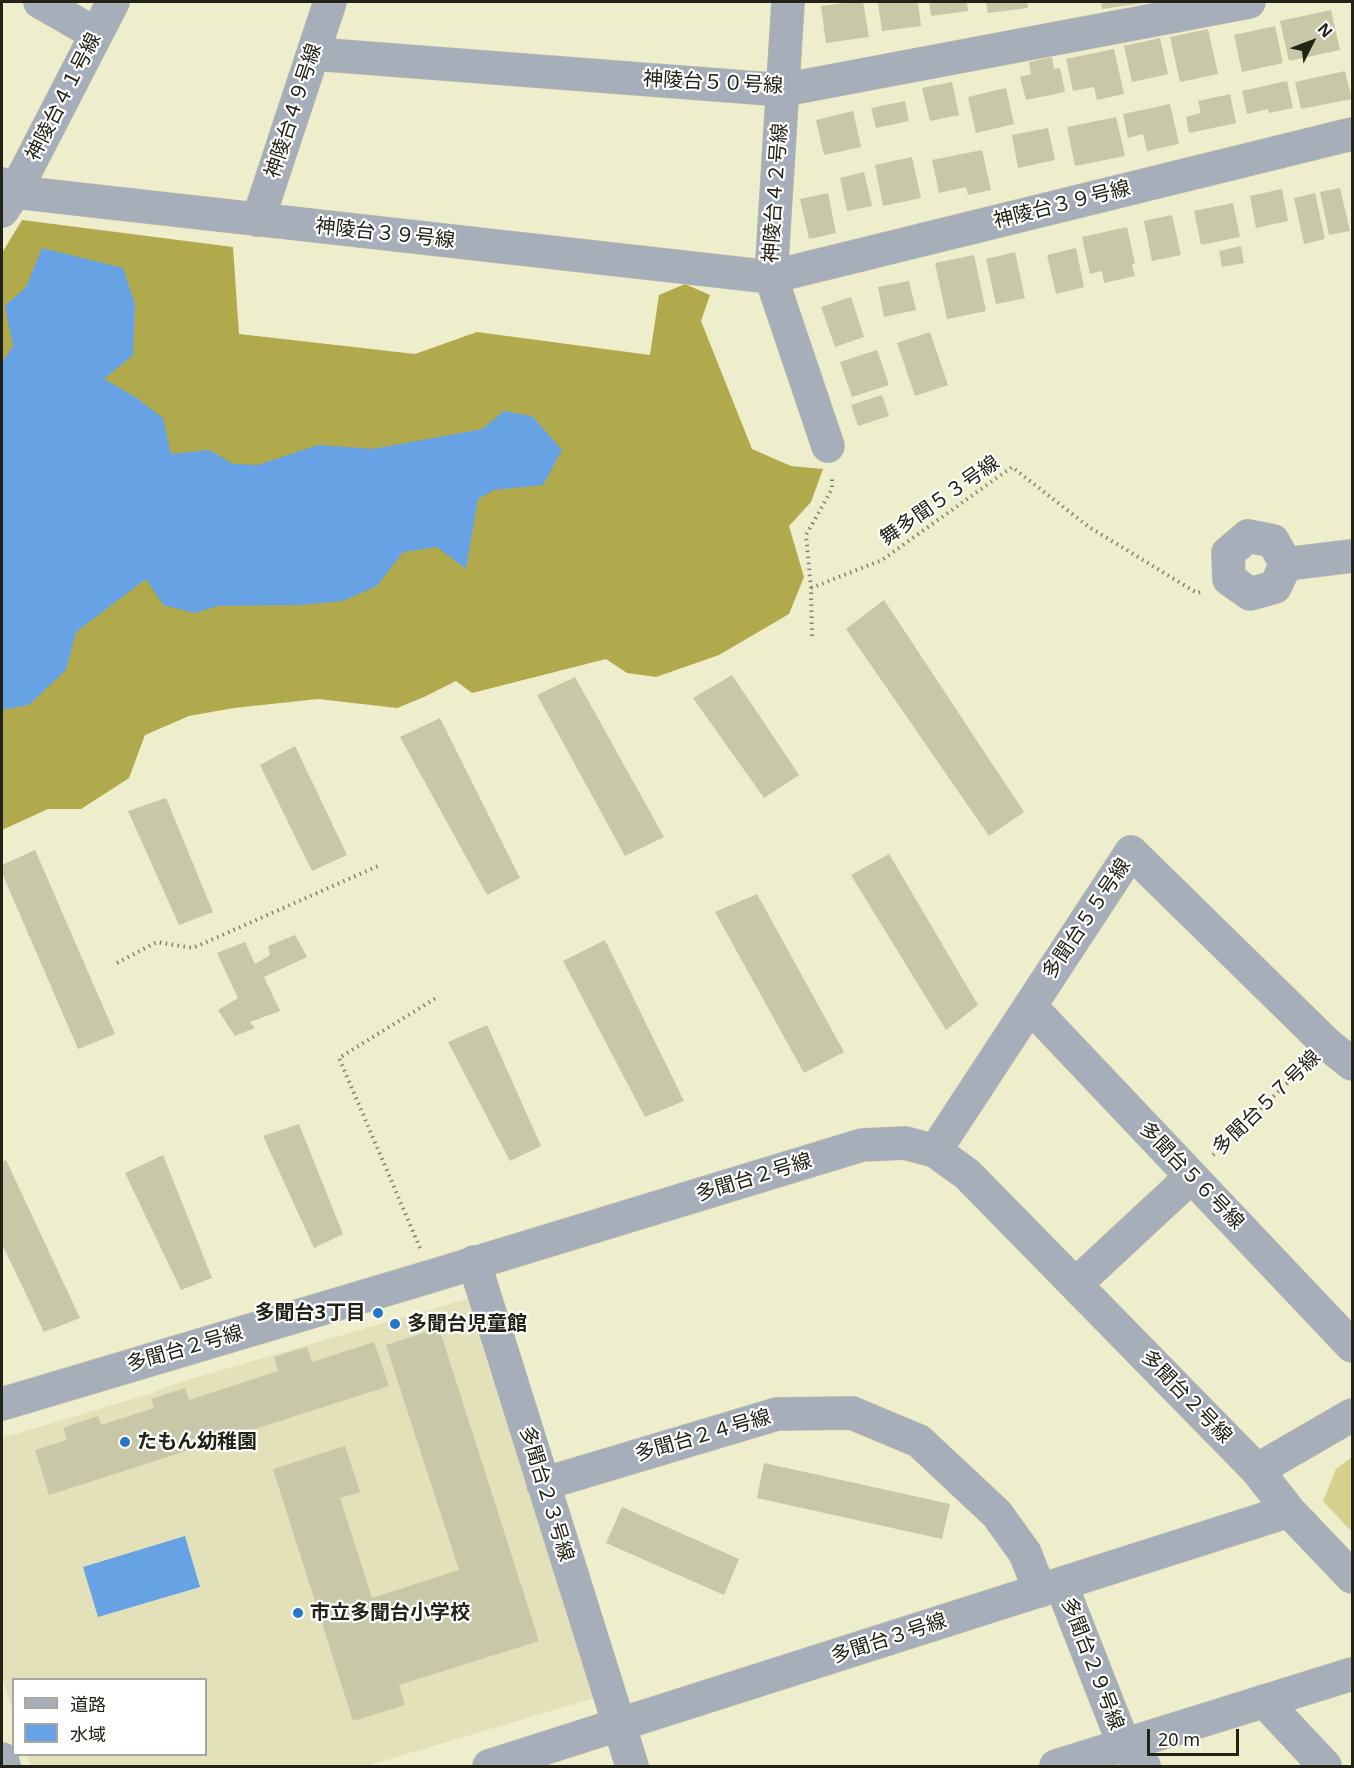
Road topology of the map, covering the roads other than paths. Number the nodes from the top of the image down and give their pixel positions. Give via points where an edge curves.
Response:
1 (40, 2) edge
2 (113, 2) edge
3 (330, 2) edge
4 (788, 2) edge
5 (1249, 2) edge
6 (96, 34) junction
7 (314, 54) junction
8 (783, 90) junction
9 (1353, 134) edge
10 (6, 196) edge
11 (258, 220) junction
12 (771, 277) junction
13 (828, 446) road end
14 (1353, 556) edge
15 (1286, 564) junction
16 (1030, 1006) junction
17 (1340, 1054) edge
18 (935, 1151) junction
19 (1191, 1177) junction
20 (474, 1262) junction
21 (1076, 1284) junction
22 (1353, 1346) edge
23 (2, 1404) edge
24 (1353, 1414) edge
25 (1257, 1470) junction
26 (543, 1484) junction
27 (1289, 1511) junction
28 (1353, 1577) edge
29 (1050, 1587) junction
30 (1353, 1674) edge
31 (1264, 1701) junction
32 (618, 1726) junction
33 (1134, 1756) edge
34 (2, 1760) edge
35 (4, 1767) edge
36 (489, 1767) edge
37 (632, 1767) edge
38 (1056, 1767) edge
39 (1325, 1767) edge

1 - 6 street
2 - 6 street, 神陵台４１号線
3 - 7 street, 神陵台４９号線
4 - 8 street, 神陵台４２号線
5 - 8 street, 神陵台５０号線
6 - 10 street, 神陵台４１号線
7 - 8 street, 神陵台５０号線
7 - 11 street, 神陵台４９号線
8 - 12 street, 神陵台４２号線
9 - 12 street, 神陵台３９号線
10 - 11 street, 神陵台３９号線
11 - 12 street, 神陵台３９号線
12 - 13 street
14 - 15 street
15 - 15 street via 1275,587 1250,594 1229,579 1228,553 1248,536 1273,541
16 - 17 street, 多聞台５５号線 via 1131,852
16 - 18 street, 多聞台５５号線
16 - 19 street, 多聞台５６号線
18 - 20 street, 多聞台２号線 via 905,1143 862,1145
18 - 21 street, 多聞台２号線 via 967,1174
19 - 21 street
19 - 22 street, 多聞台５６号線
20 - 23 street, 多聞台２号線
20 - 26 street, 多聞台２３号線
21 - 25 street, 多聞台２号線
24 - 25 street
25 - 27 street, 多聞台２号線
26 - 29 street, 多聞台２４号線 via 777,1414 852,1413 920,1442 997,1514
26 - 32 street, 多聞台２３号線
27 - 28 street, 多聞台２号線
27 - 29 street, 多聞台３号線
29 - 32 street, 多聞台３号線
29 - 33 street, 多聞台２９号線
30 - 31 street
31 - 33 street
31 - 39 street
32 - 36 street, 多聞台３号線
32 - 37 street, 多聞台２３号線
33 - 38 street
34 - 35 street

